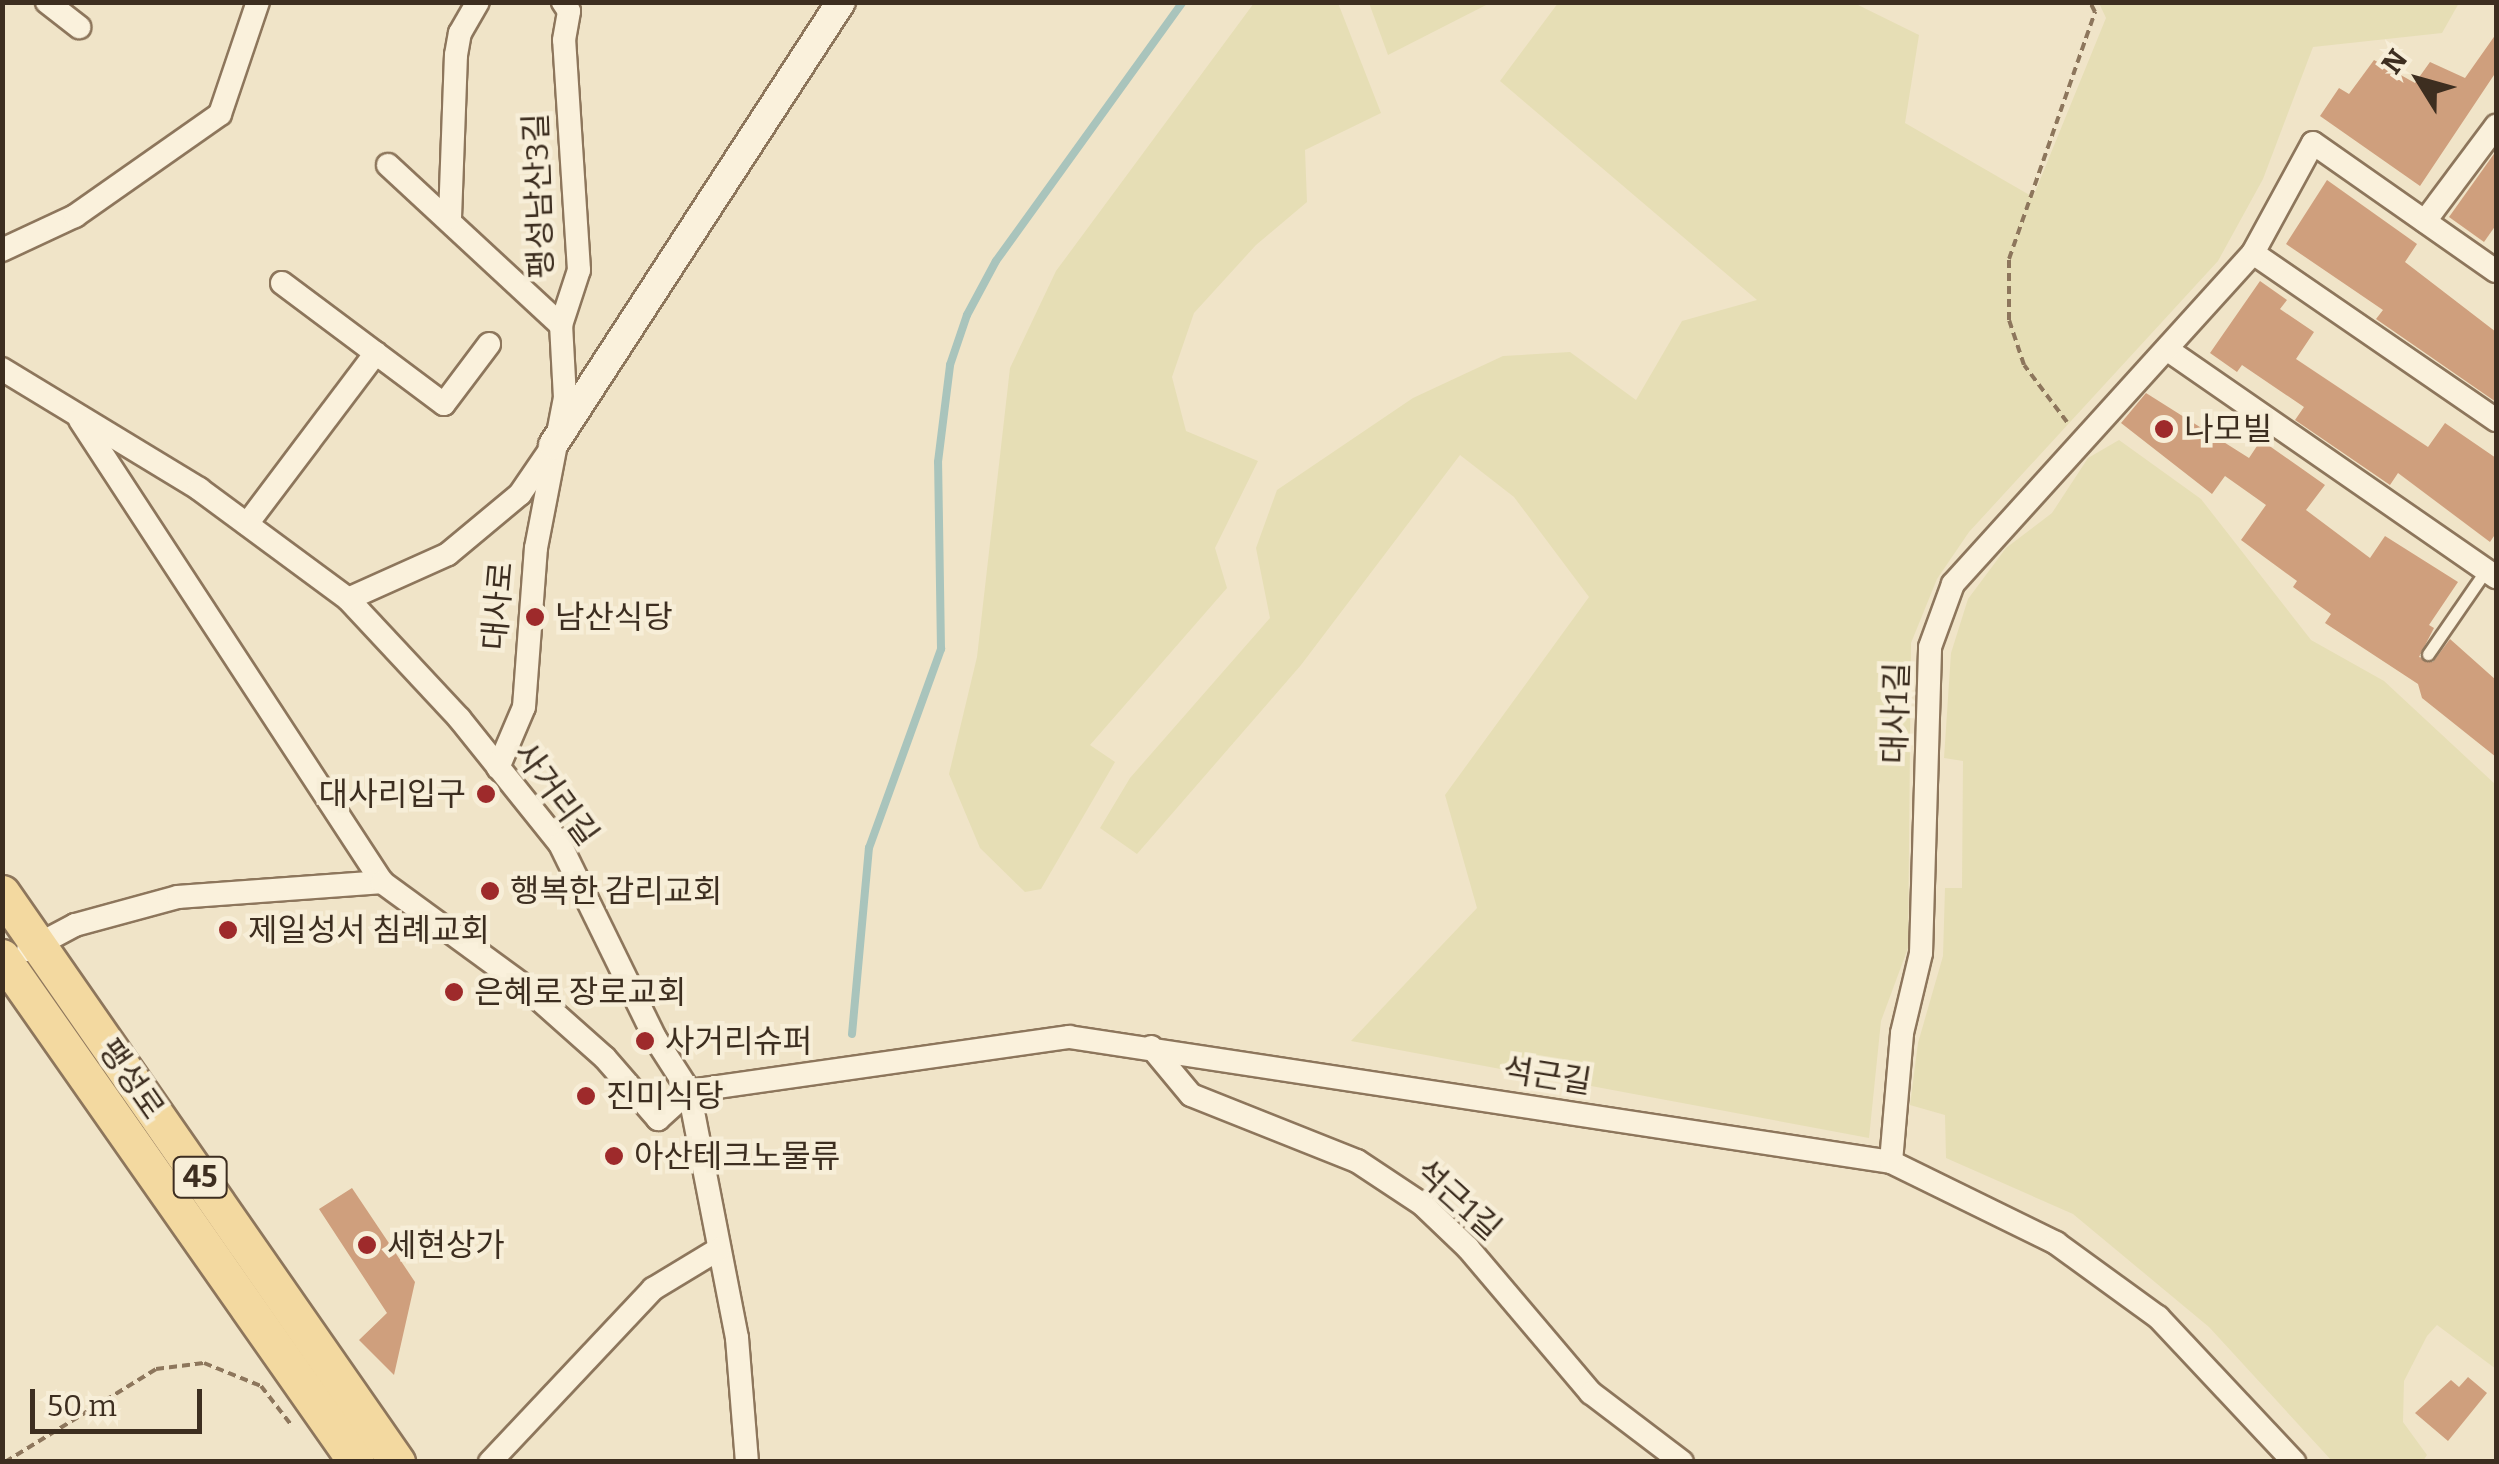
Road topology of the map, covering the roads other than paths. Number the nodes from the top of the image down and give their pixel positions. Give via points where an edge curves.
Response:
1 (47, 2) edge
2 (258, 2) edge
3 (478, 2) edge
4 (563, 2) edge
5 (841, 2) edge
6 (79, 27) dead end
7 (2496, 126) edge
8 (388, 165) dead end
9 (450, 218) junction
10 (2426, 221) junction
11 (2, 250) edge
12 (2253, 253) junction
13 (2496, 272) edge
14 (282, 283) dead end
15 (561, 325) junction
16 (488, 344) dead end
17 (2168, 350) junction
18 (376, 353) junction
19 (2, 368) edge
20 (78, 416) junction
21 (2496, 420) edge
22 (553, 446) junction
23 (246, 524) junction
24 (2491, 574) edge
25 (348, 598) junction
26 (2428, 654) dead end
27 (498, 768) junction
28 (382, 882) junction
29 (2, 893) edge
30 (38, 944) junction
31 (3, 961) edge
32 (1151, 1047) junction
33 (688, 1091) junction
34 (1891, 1162) junction
35 (719, 1248) junction
36 (356, 1462) edge
37 (397, 1462) edge
38 (490, 1462) edge
39 (747, 1462) edge
40 (1682, 1462) edge
41 (2294, 1462) edge

1 - 6 street
2 - 11 street via 220,114 75,216
3 - 9 street via 456,55
4 - 15 street, 팽성남산3길 via 579,270
5 - 22 street
7 - 10 street
8 - 9 street
9 - 15 street
10 - 12 street, 대사1길 via 2313,142
10 - 13 street, 대사1길
12 - 17 street, 대사1길
12 - 21 street
14 - 18 street
15 - 22 street, 팽성남산3길 via 564,398
16 - 18 street via 444,404
17 - 24 street
17 - 34 street, 대사1길 via 1953,584 1930,648 1921,953 1902,1034
18 - 23 street
19 - 20 street, 사거리길
20 - 23 street, 사거리길
20 - 28 street
22 - 25 street via 520,494 448,554
22 - 27 street, 대사로 via 527,622 524,707
23 - 25 street, 사거리길
24 - 26 lane
25 - 27 street, 사거리길
27 - 33 street, 사거리길 via 560,844
28 - 30 street via 178,897 75,924
28 - 33 street via 524,986 605,1058 658,1119
29 - 30 main road, 팽성로 / 45
30 - 31 street
30 - 37 main road, 팽성로 / 45
31 - 36 main road, 팽성로 / 45
32 - 33 street, 석근길 via 1070,1037
32 - 34 street, 석근길
32 - 40 street, 석근1길 via 1191,1094 1357,1162 1422,1204 1591,1392
33 - 35 street, 사거리길
34 - 41 street, 석근길 via 2056,1243 2158,1317
35 - 38 street via 653,1290
35 - 39 street, 사거리길 via 737,1338

